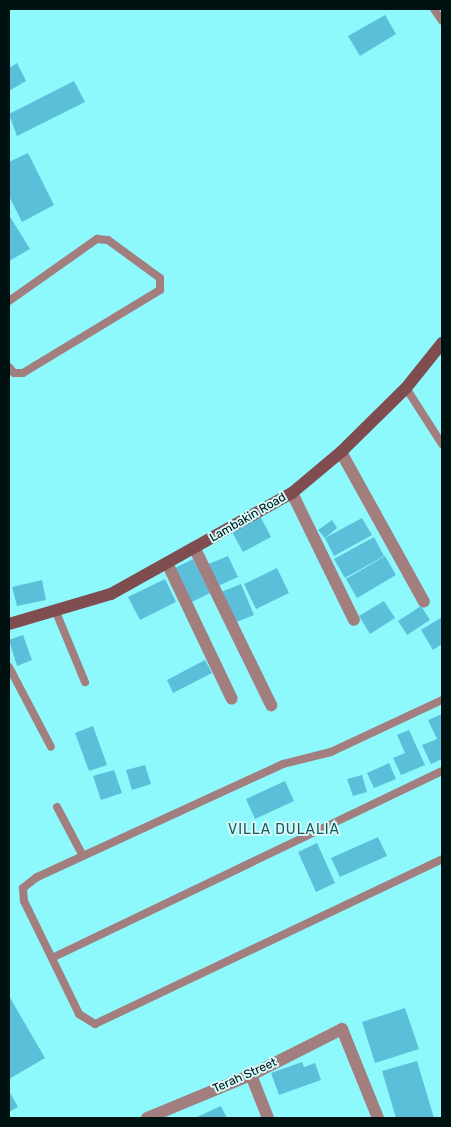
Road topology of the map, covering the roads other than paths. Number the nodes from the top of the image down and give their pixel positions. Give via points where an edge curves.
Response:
1 (434, 9) edge
2 (442, 21) edge
3 (9, 302) edge
4 (442, 343) edge
5 (9, 367) edge
6 (406, 388) junction
7 (442, 444) edge
8 (341, 452) junction
9 (292, 493) junction
10 (195, 549) junction
11 (168, 565) junction
12 (424, 602) dead end
13 (56, 612) junction
14 (354, 620) dead end
15 (9, 624) edge
16 (9, 667) edge
17 (85, 682) dead end
18 (232, 699) dead end
19 (442, 700) edge
20 (271, 705) dead end
21 (51, 747) dead end
22 (442, 771) edge
23 (57, 807) dead end
24 (83, 856) junction
25 (442, 859) edge
26 (54, 957) junction
27 (251, 1075) junction
28 (147, 1118) edge
29 (268, 1118) edge
30 (378, 1118) edge

1 - 2 lane
3 - 5 lane via 97,239 108,240 160,278 160,290 23,374 14,373
4 - 6 main road, Lambakin Road
6 - 7 lane
6 - 8 main road, Lambakin Road
8 - 9 main road, Lambakin Road
8 - 12 street
9 - 10 main road, Lambakin Road
9 - 14 street
10 - 11 main road, Lambakin Road
10 - 20 street
11 - 13 main road, Lambakin Road via 111,594
11 - 18 street
13 - 15 main road, Lambakin Road
13 - 17 lane
16 - 21 lane
19 - 24 lane via 331,752 283,764
22 - 26 lane
23 - 24 lane
24 - 26 lane via 23,888 24,900
25 - 26 lane via 94,1024 79,1014
27 - 28 street, Terah Street
27 - 29 street
27 - 30 street, Terah Street via 342,1029

